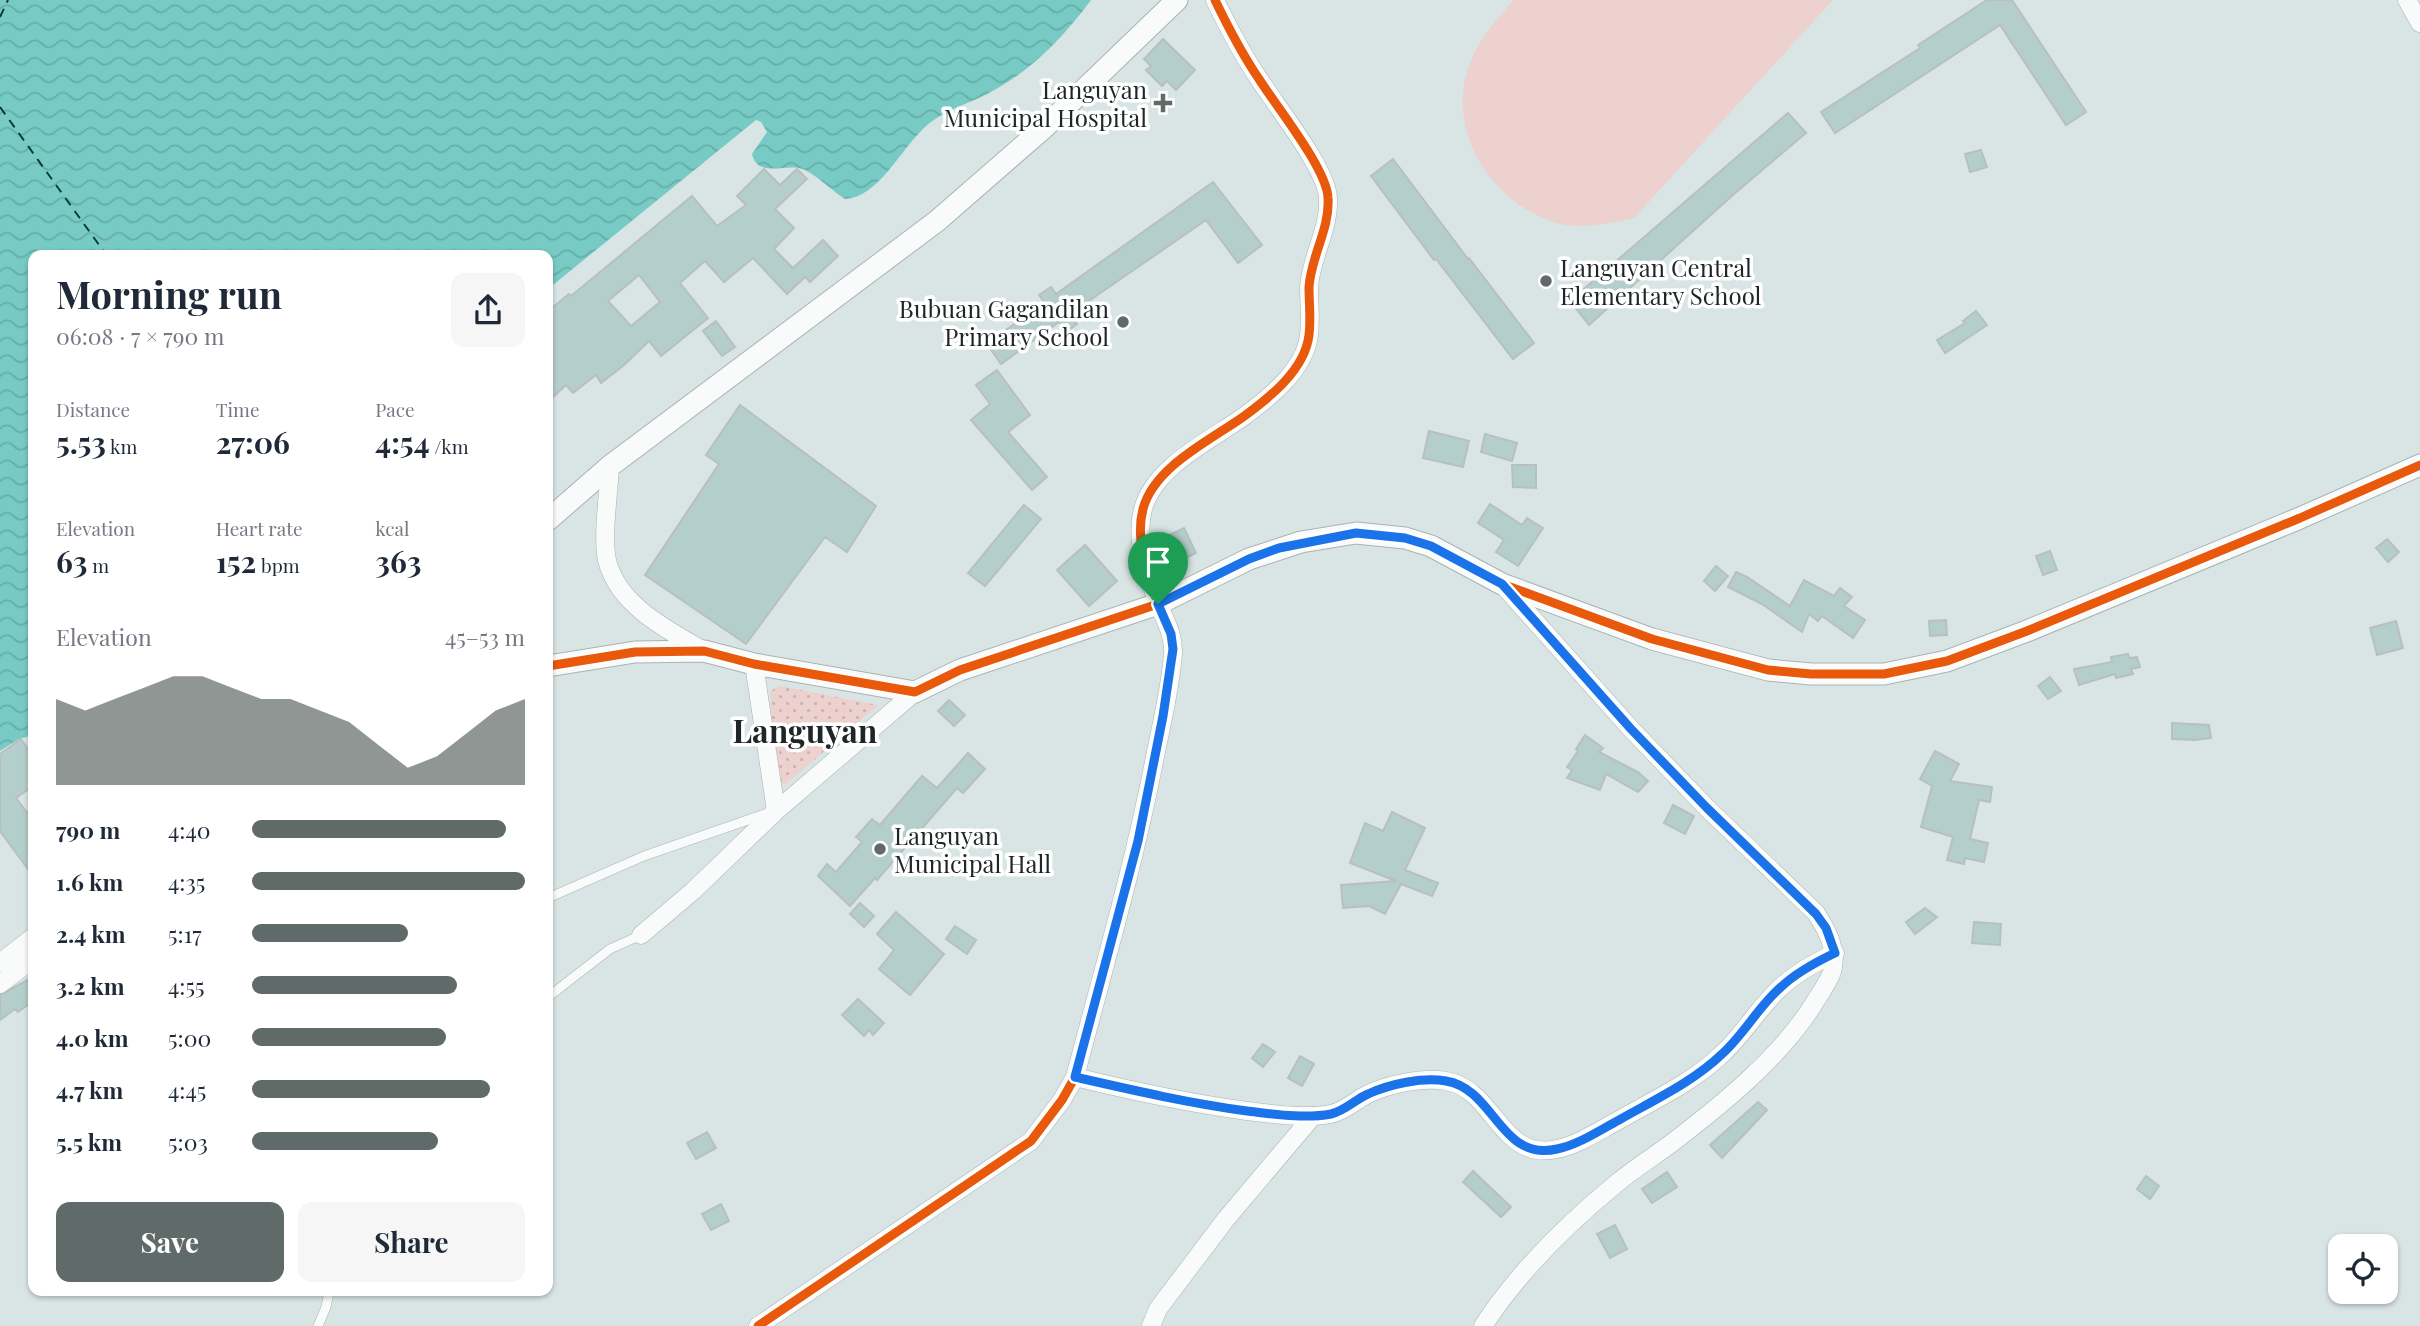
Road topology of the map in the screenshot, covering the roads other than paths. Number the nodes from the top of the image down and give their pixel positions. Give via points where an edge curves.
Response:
1 (1177, 0) edge
2 (1215, 0) edge
3 (2407, 0) edge
4 (2420, 23) edge
5 (610, 466) junction
6 (2420, 466) edge
7 (553, 516) edge
8 (1502, 584) junction
9 (1158, 604) junction
10 (704, 651) junction
11 (754, 664) junction
12 (553, 665) edge
13 (915, 692) junction
14 (776, 811) junction
15 (553, 896) edge
16 (641, 935) joint
17 (28, 941) edge
18 (1835, 953) junction
19 (0, 963) edge
20 (28, 963) edge
21 (0, 984) edge
22 (553, 993) edge
23 (1075, 1077) junction
24 (1313, 1116) junction
25 (328, 1296) edge
26 (318, 1326) edge
27 (758, 1326) edge
28 (1151, 1326) edge
29 (1483, 1326) edge

1 - 5 street via 1046,126 946,213
2 - 9 street via 1258,79 1309,153 1328,196 1327,211 1310,276 1310,335 1295,369 1149,490 1140,530
3 - 4 street
5 - 7 street
5 - 10 street via 606,541 608,564 618,584 644,612
6 - 8 street via 2027,631 1947,661 1884,674 1768,670 1652,639
8 - 9 street via 1431,546 1356,533 1279,548
8 - 18 street via 1631,729 1816,914
9 - 13 street via 960,670
9 - 23 street via 1173,649 1163,716 1138,841
10 - 11 street
10 - 12 street via 635,652
11 - 13 street
11 - 14 street
13 - 14 street
14 - 15 lane via 644,856
14 - 16 street
16 - 22 lane via 610,948
17 - 19 street
18 - 24 street via 1780,988 1707,1068 1596,1133 1557,1150 1518,1144 1475,1094 1446,1081 1387,1087 1334,1114
18 - 29 street via 1831,974 1801,1024 1705,1116 1569,1224
20 - 21 street
23 - 24 street via 1185,1103
23 - 27 street via 1031,1141
24 - 28 street via 1227,1219 1158,1309
25 - 26 lane

